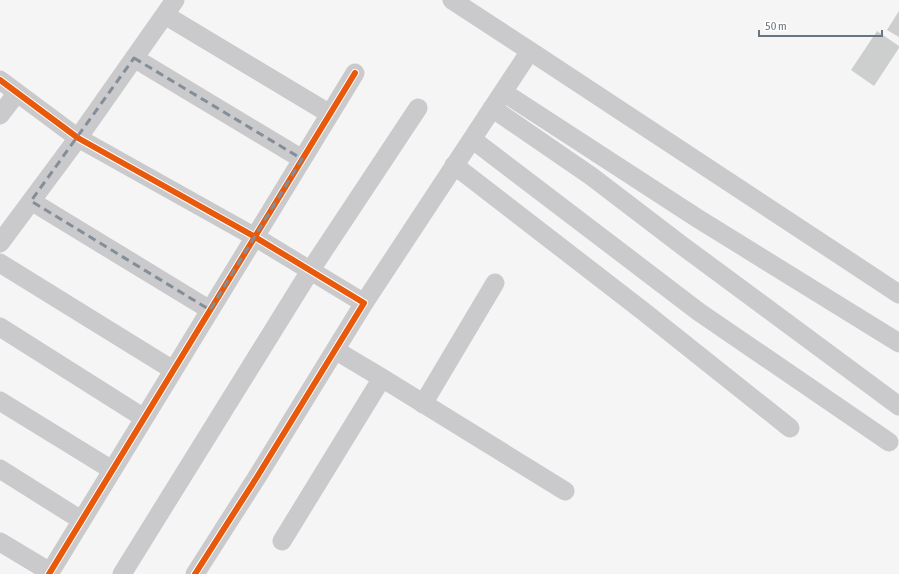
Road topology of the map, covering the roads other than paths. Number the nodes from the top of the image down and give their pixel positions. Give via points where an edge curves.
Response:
1 (452, 0) edge
2 (170, 7) edge
3 (530, 51) junction
4 (134, 58) junction
5 (355, 73) dead end
6 (0, 80) edge
7 (503, 92) junction
8 (17, 93) junction
9 (418, 108) dead end
10 (492, 108) junction
11 (330, 114) junction
12 (0, 115) edge
13 (78, 138) junction
14 (472, 139) junction
15 (302, 159) junction
16 (454, 165) junction
17 (31, 201) junction
18 (255, 237) junction
19 (0, 243) edge
20 (0, 263) edge
21 (310, 271) junction
22 (495, 283) dead end
23 (899, 294) edge
24 (364, 303) junction
25 (210, 310) junction
26 (0, 327) edge
27 (899, 343) edge
28 (335, 350) junction
29 (173, 370) junction
30 (382, 378) junction
31 (0, 401) edge
32 (423, 404) junction
33 (899, 406) edge
34 (144, 418) junction
35 (790, 428) dead end
36 (889, 442) dead end
37 (0, 469) edge
38 (112, 470) junction
39 (564, 491) dead end
40 (82, 520) junction
41 (282, 541) dead end
42 (0, 542) edge
43 (49, 573) edge
44 (122, 574) edge
45 (195, 574) edge

1 - 3 street
2 - 4 street
2 - 11 street
3 - 7 street
3 - 23 street
4 - 13 street
4 - 15 street
5 - 11 street
6 - 8 street
7 - 10 street
7 - 27 street via 697,218
8 - 12 street
8 - 13 street
9 - 21 street
10 - 14 street
10 - 33 street via 591,176
11 - 15 street
13 - 17 street
13 - 18 street
14 - 16 street
14 - 36 street via 699,312
15 - 18 street
16 - 24 street
16 - 35 street
17 - 19 street
17 - 25 street
18 - 21 street
18 - 25 street
20 - 29 street
21 - 24 street
21 - 44 street
22 - 32 street
24 - 28 street
25 - 29 street
26 - 34 street
28 - 30 street
28 - 45 street
29 - 34 street
30 - 32 street
30 - 41 street
31 - 38 street
32 - 39 street
34 - 38 street
37 - 40 street
38 - 40 street
40 - 43 street
42 - 43 street

